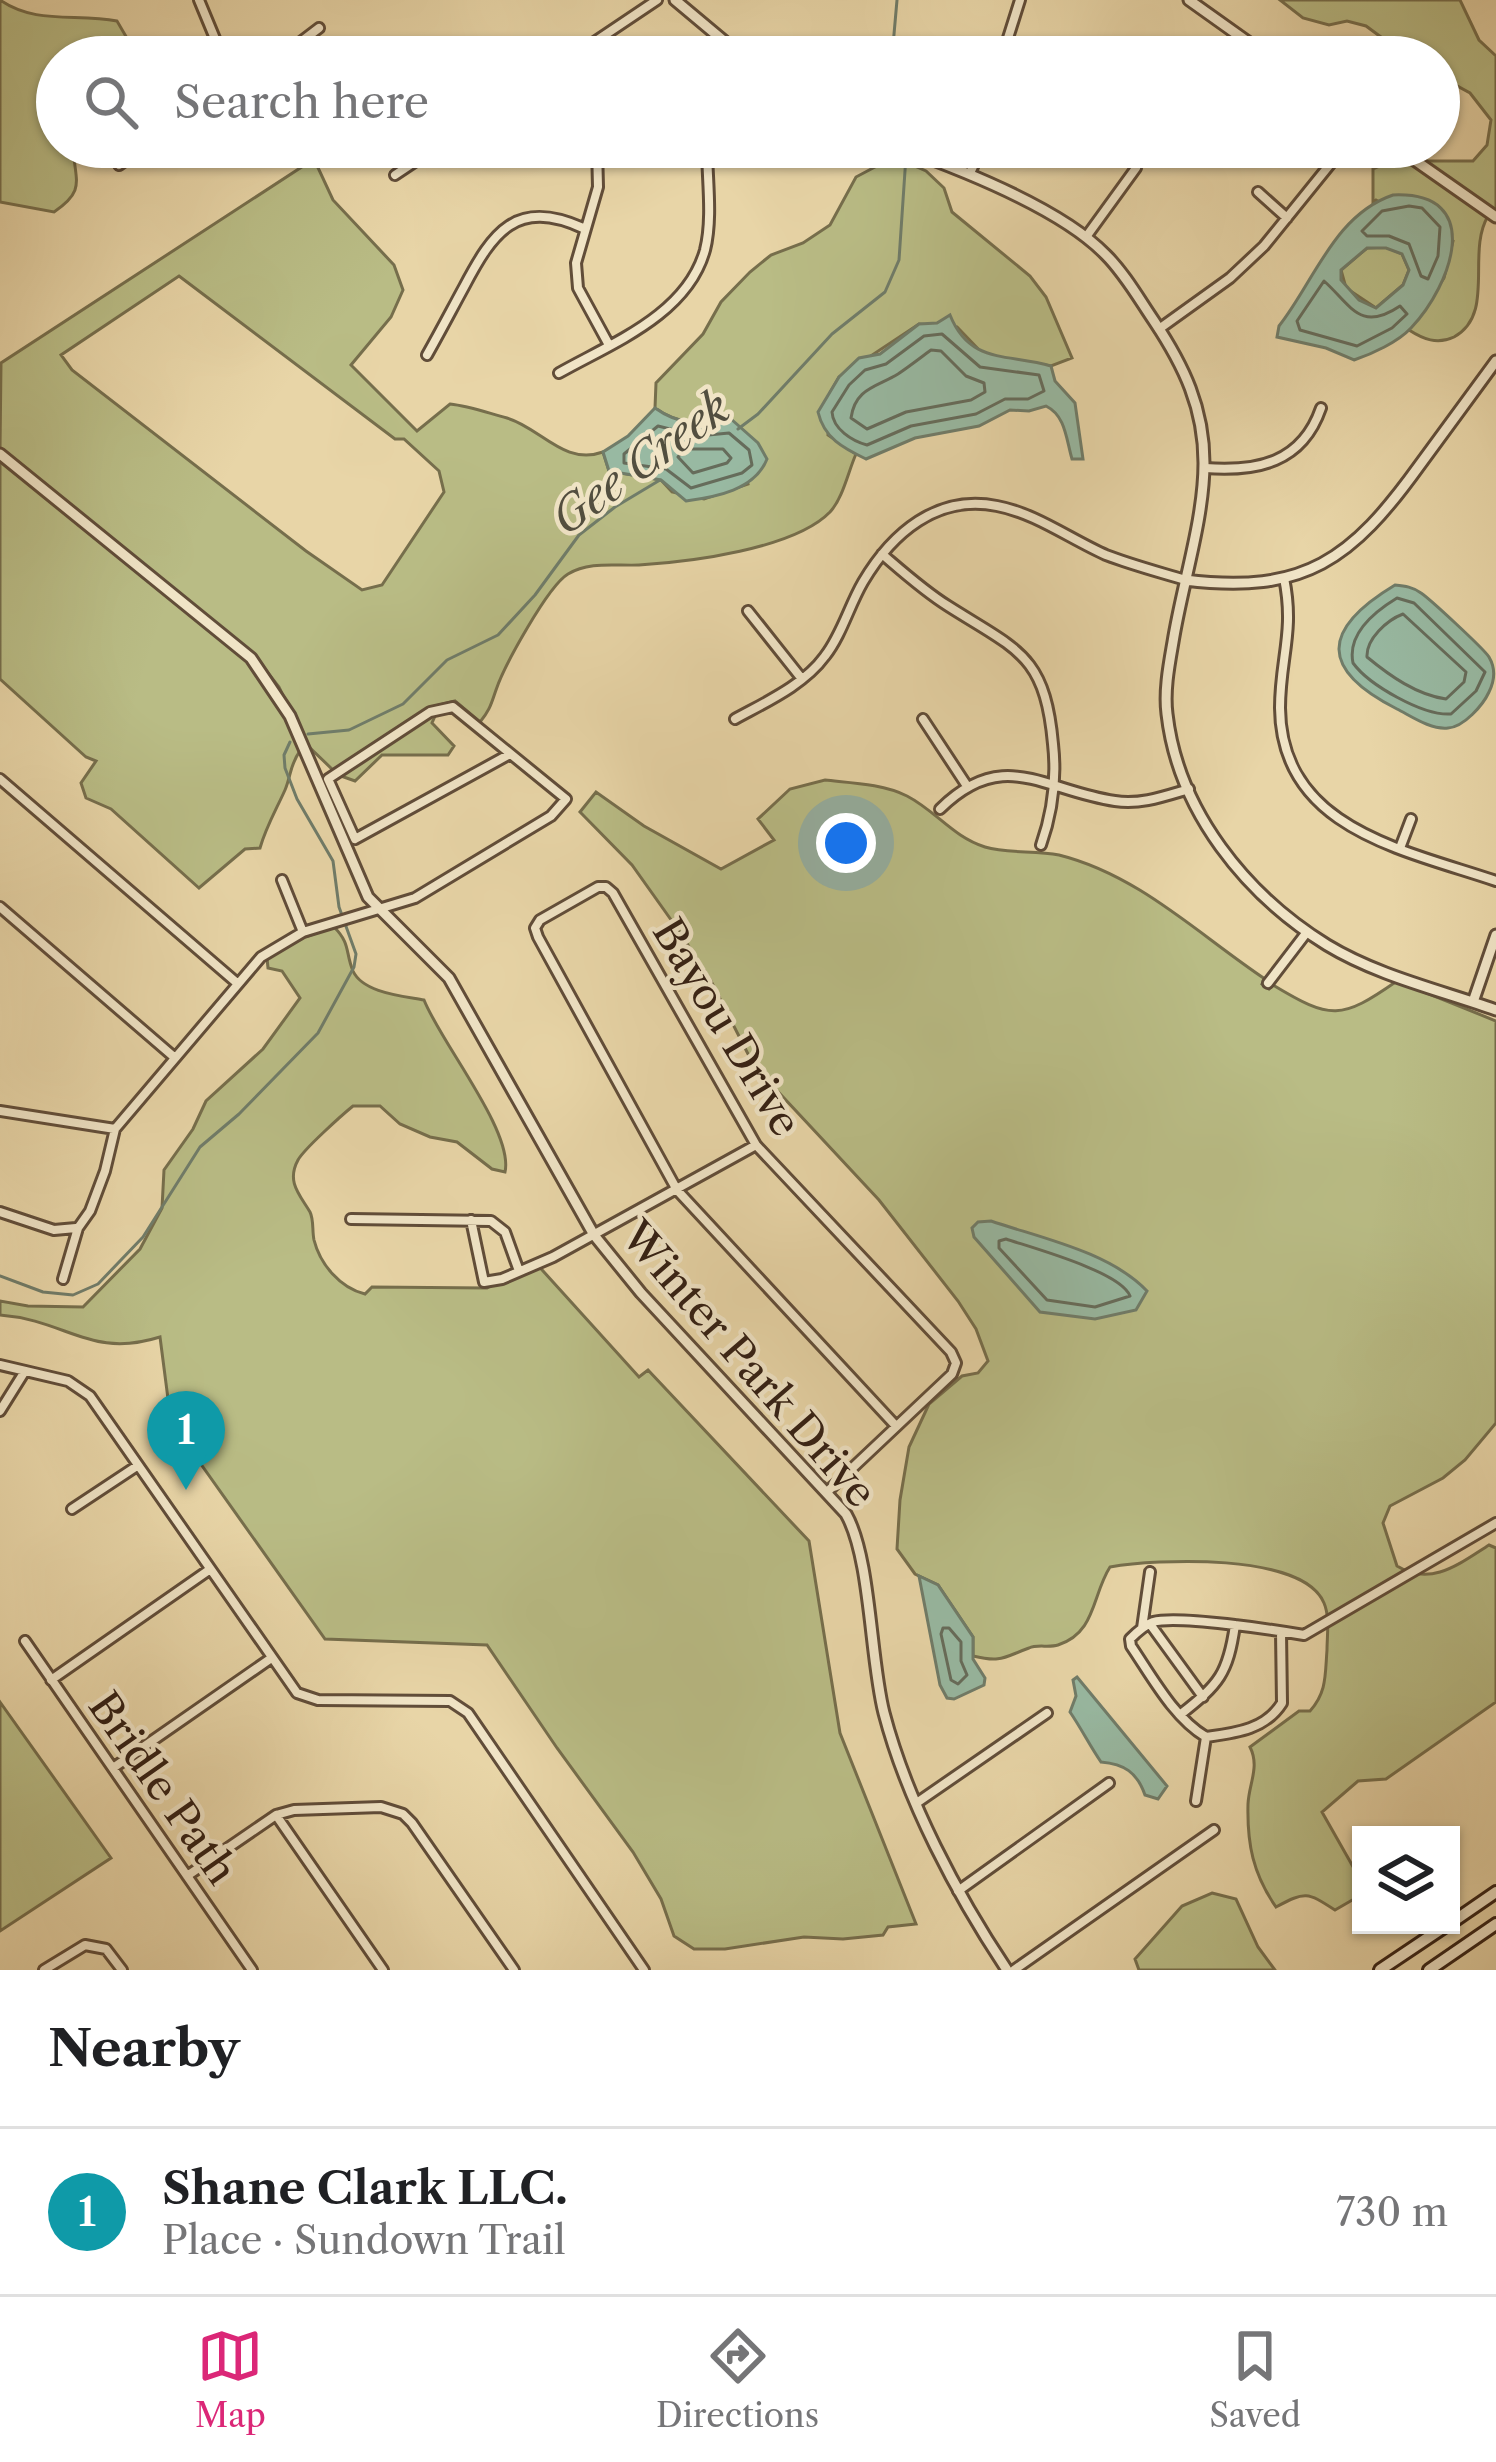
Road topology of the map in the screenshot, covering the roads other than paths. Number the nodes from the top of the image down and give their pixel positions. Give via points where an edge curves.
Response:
1 (200, 0) edge
2 (657, 0) edge
3 (675, 0) edge
4 (1020, 0) edge
5 (1189, 0) edge
6 (319, 28) dead end
7 (214, 36) edge
8 (309, 36) edge
9 (603, 36) edge
10 (717, 36) edge
11 (1009, 36) edge
12 (1240, 36) edge
13 (407, 168) edge
14 (598, 168) edge
15 (706, 168) edge
16 (956, 168) edge
17 (972, 168) edge
18 (1135, 168) edge
19 (1327, 168) edge
20 (1426, 168) edge
21 (970, 173) junction
22 (395, 176) dead end
23 (1258, 192) dead end
24 (1496, 217) edge
25 (1287, 218) junction
26 (583, 229) junction
27 (1086, 238) junction
28 (1160, 329) junction
29 (609, 345) junction
30 (428, 355) dead end
31 (1496, 361) edge
32 (559, 373) dead end
33 (1321, 408) dead end
34 (0, 454) edge
35 (1204, 467) junction
36 (882, 554) junction
37 (1284, 578) junction
38 (1185, 580) junction
39 (748, 611) dead end
40 (802, 679) junction
41 (735, 719) dead end
42 (923, 719) dead end
43 (510, 754) junction
44 (0, 779) edge
45 (967, 786) junction
46 (1055, 786) junction
47 (1189, 789) junction
48 (940, 808) dead end
49 (1411, 819) dead end
50 (1041, 845) dead end
51 (1400, 848) junction
52 (282, 880) dead end
53 (1496, 880) edge
54 (0, 908) edge
55 (377, 910) junction
56 (302, 932) junction
57 (1307, 932) junction
58 (1496, 935) edge
59 (237, 983) junction
60 (1268, 983) dead end
61 (1473, 1002) junction
62 (1496, 1010) edge
63 (174, 1057) junction
64 (0, 1111) edge
65 (115, 1129) junction
66 (757, 1145) junction
67 (677, 1190) junction
68 (0, 1212) edge
69 (351, 1219) dead end
70 (471, 1220) junction
71 (77, 1228) junction
72 (594, 1235) junction
73 (519, 1271) junction
74 (63, 1279) dead end
75 (0, 1365) edge
76 (26, 1371) junction
77 (0, 1411) edge
78 (896, 1426) junction
79 (137, 1466) junction
80 (826, 1492) junction
81 (73, 1509) dead end
82 (1496, 1522) edge
83 (209, 1570) junction
84 (1150, 1572) dead end
85 (1235, 1625) junction
86 (1146, 1627) junction
87 (1281, 1631) junction
88 (25, 1641) dead end
89 (270, 1659) junction
90 (52, 1680) junction
91 (1203, 1697) junction
92 (1047, 1712) dead end
93 (1181, 1714) junction
94 (1206, 1737) junction
95 (113, 1768) junction
96 (1108, 1783) dead end
97 (1196, 1801) dead end
98 (918, 1802) junction
99 (276, 1815) junction
100 (1214, 1829) dead end
101 (188, 1876) junction
102 (957, 1892) junction
103 (1496, 1892) edge
104 (1460, 1917) edge
105 (1496, 1924) edge
106 (1434, 1934) edge
107 (1446, 1934) edge
108 (1450, 1956) junction
109 (44, 1970) edge
110 (122, 1970) edge
111 (252, 1970) edge
112 (383, 1970) edge
113 (514, 1970) edge
114 (644, 1970) edge
115 (1011, 1970) edge
116 (1380, 1970) edge
117 (1430, 1970) edge

1 - 7 street
2 - 9 street
3 - 10 street
4 - 11 street
5 - 12 street
6 - 8 street
13 - 22 street
14 - 26 street
15 - 29 street via 705,250 691,280 655,317
16 - 21 street
17 - 21 street
18 - 27 street
19 - 25 street
20 - 24 street
21 - 27 street
23 - 25 street
25 - 28 street via 1230,278
26 - 29 street via 578,288
26 - 30 street via 524,218 496,233
27 - 28 street
28 - 35 street via 1195,395
29 - 32 street
31 - 37 street via 1379,521 1349,548
33 - 35 street via 1304,441 1270,464
34 - 55 street, Winter Park Drive via 251,658 290,716
35 - 38 street
36 - 38 street via 926,514 980,503
36 - 40 street via 824,659
36 - 46 street via 992,630 1038,674
37 - 38 street
37 - 51 street via 1291,632 1280,710 1289,759 1329,812
38 - 47 street via 1166,712
39 - 40 street
40 - 41 street
42 - 45 street
43 - 43 street via 355,839 328,779 430,712 453,707
43 - 55 street via 566,800 415,898
44 - 59 street
45 - 46 street via 1004,773
45 - 48 street
46 - 47 street via 1121,802
46 - 50 street
47 - 57 street via 1228,859
49 - 51 street
51 - 53 street
52 - 56 street
54 - 63 street
55 - 56 street
55 - 72 street, Winter Park Drive via 449,978
56 - 59 street
57 - 60 street
57 - 61 street via 1380,970
58 - 61 street
59 - 63 street
61 - 62 street
63 - 65 street
64 - 65 street
65 - 71 street via 90,1211
66 - 67 street
66 - 67 street, Bayou Drive via 614,893 598,887 535,928
66 - 78 street, Bayou Drive via 951,1352 952,1374
67 - 72 street
67 - 78 street
68 - 71 street via 54,1230
69 - 70 street
70 - 73 street via 498,1224
70 - 73 street via 484,1282
71 - 74 street
72 - 73 street
72 - 80 street, Winter Park Drive
75 - 76 street
76 - 77 street
76 - 79 street via 84,1390
78 - 80 street
79 - 81 street
79 - 83 street
80 - 98 street, Winter Park Drive via 852,1524 884,1712
82 - 87 street via 1304,1634
83 - 89 street
83 - 90 street
84 - 86 street
85 - 86 street
85 - 87 street
85 - 91 street via 1228,1666
86 - 91 street
86 - 93 street via 1131,1646
87 - 94 street via 1276,1712 1241,1732
88 - 90 street, Bridle Path
89 - 95 street
89 - 114 street via 308,1697 438,1699 468,1713
90 - 95 street, Bridle Path
91 - 93 street
92 - 98 street
93 - 94 street
94 - 97 street
95 - 101 street, Bridle Path
96 - 102 street
98 - 102 street, Winter Park Drive
99 - 101 street
99 - 112 street
99 - 113 street via 311,1807 403,1814
100 - 115 street
101 - 111 street, Bridle Path
102 - 115 street, Winter Park Drive
103 - 104 main road
105 - 108 main road
106 - 116 main road
107 - 108 main road
108 - 117 main road
109 - 110 street via 97,1945

